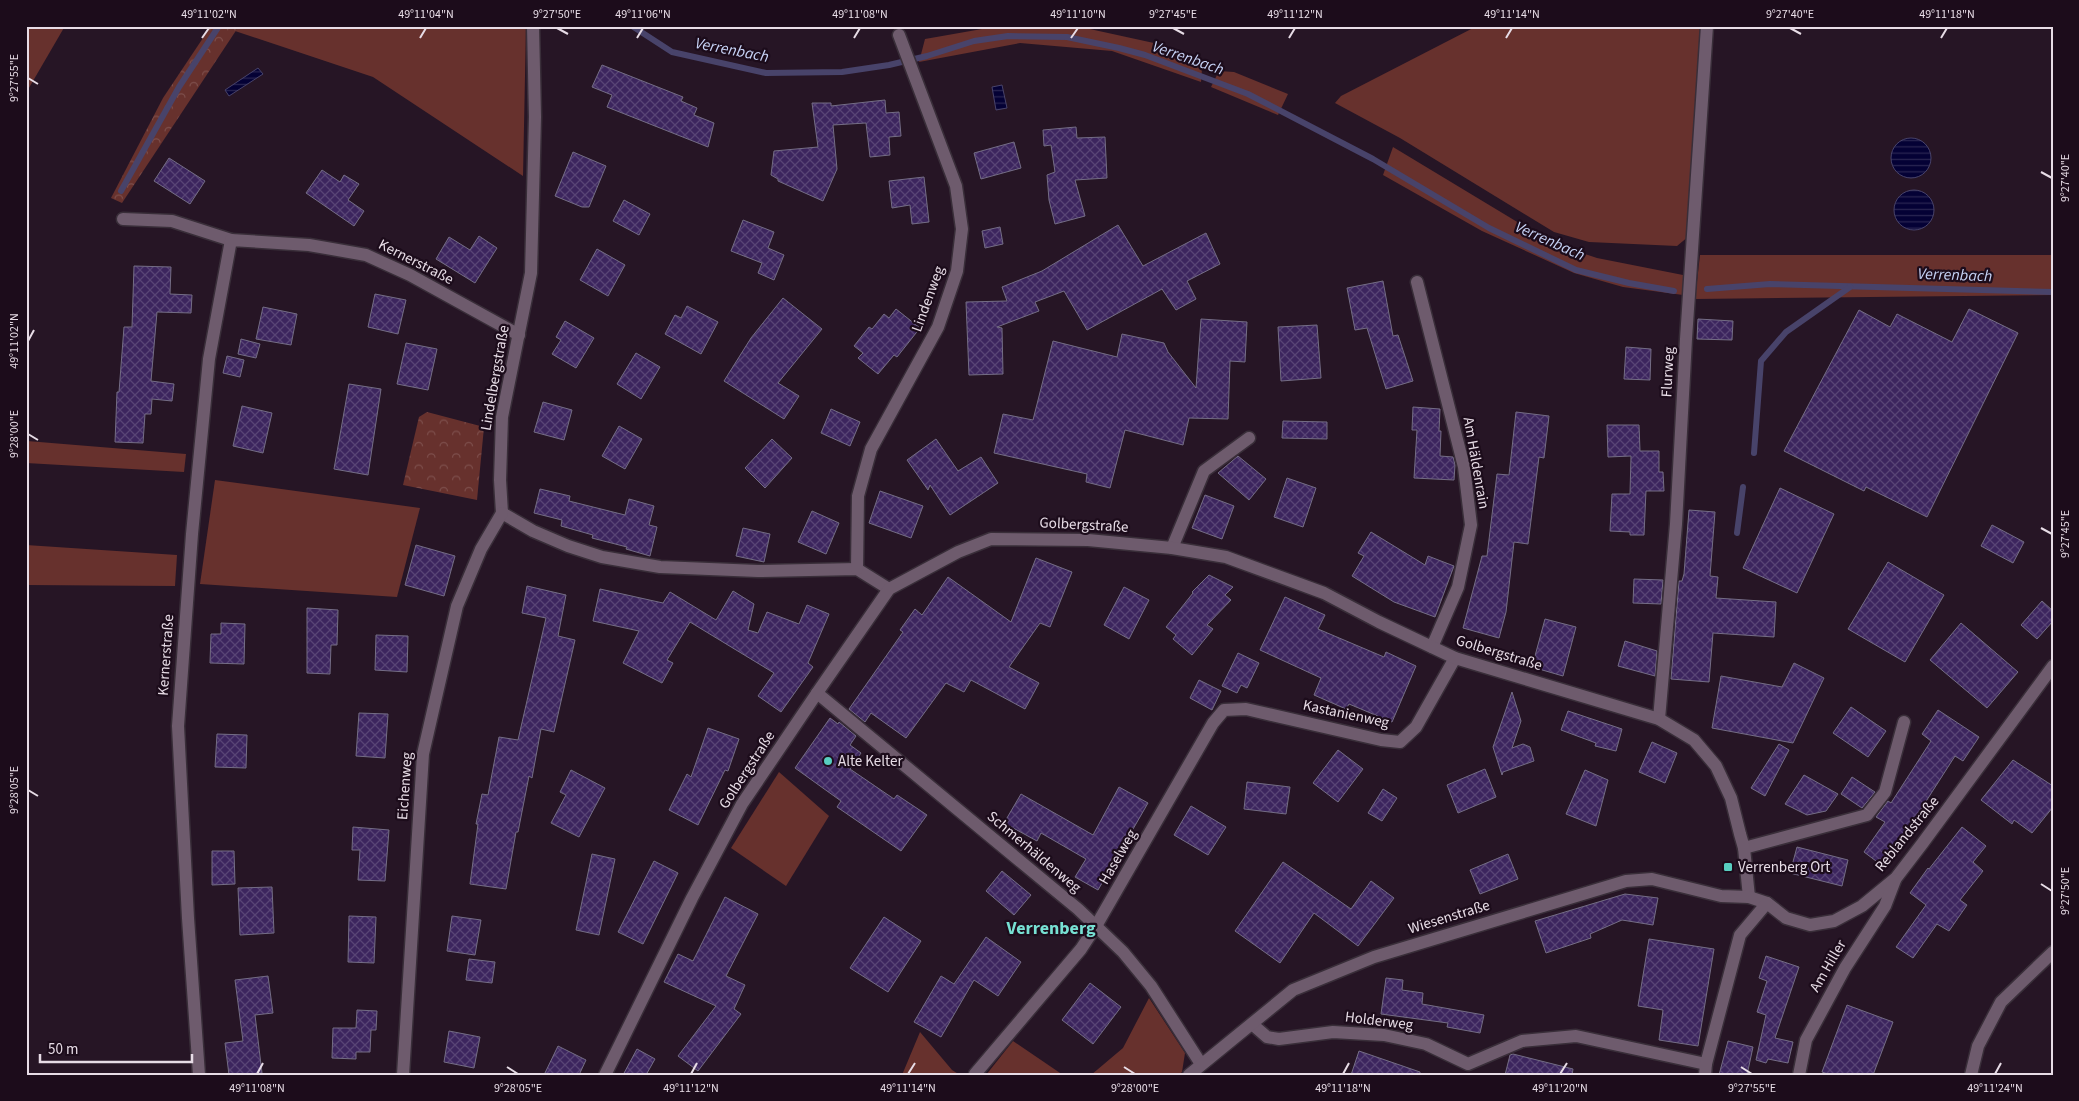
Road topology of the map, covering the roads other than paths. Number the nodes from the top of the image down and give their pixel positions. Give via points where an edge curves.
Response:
1 (533, 26) edge
2 (1707, 26) edge
3 (899, 35) dead end
4 (123, 218) dead end
5 (231, 240) junction
6 (1417, 282) dead end
7 (518, 335) junction
8 (1249, 438) dead end
9 (502, 513) junction
10 (1172, 548) junction
11 (857, 569) junction
12 (889, 589) junction
13 (1432, 647) junction
14 (1455, 658) junction
15 (2053, 666) edge
16 (816, 692) junction
17 (1246, 709) joint
18 (1659, 719) junction
19 (1904, 722) dead end
20 (1744, 848) junction
21 (1896, 878) junction
22 (1749, 897) junction
23 (1767, 903) junction
24 (1096, 926) junction
25 (2053, 952) edge
26 (1252, 1024) junction
27 (1201, 1064) junction
28 (1705, 1069) edge
29 (975, 1074) edge
30 (199, 1075) edge
31 (402, 1075) edge
32 (605, 1075) edge
33 (1189, 1075) edge
34 (1799, 1075) edge
35 (1971, 1075) edge

1 - 7 street, Lindelbergstraße via 535,136 531,273
2 - 18 street, Flurweg via 1676,524
3 - 11 street, Lindenweg via 956,186 962,229 957,271 938,328 871,449 858,496
4 - 5 street, Kernerstraße via 172,221
5 - 7 street, Kernerstraße via 309,245 366,255 410,275
5 - 30 street, Kernerstraße via 209,359 178,726
6 - 13 street, Am Häldenrain via 1464,468 1471,525 1458,587
7 - 9 street, Lindelbergstraße via 502,418
8 - 10 street via 1204,471
9 - 11 street via 568,546 660,567 758,571
9 - 31 street, Eichenweg via 481,549 457,606 423,754
10 - 12 street, Golbergstraße via 1088,540 991,538
10 - 13 street, Golbergstraße via 1226,557 1324,592
11 - 12 street
12 - 16 street, Golbergstraße
13 - 14 street, Golbergstraße
14 - 17 street, Kastanienweg via 1416,727 1400,742
14 - 18 street, Golbergstraße
15 - 21 street, Reblandstraße
16 - 24 street, Schmerhäldenweg
16 - 32 street, Golbergstraße via 742,804
17 - 24 street, Haselweg via 1224,710 1213,724
18 - 20 street, Golbergstraße via 1694,740 1716,766 1731,798
19 - 20 street via 1885,792 1867,815
20 - 22 street, Golbergstraße
21 - 23 street, Reblandstraße via 1862,906 1834,921 1810,924 1786,918
21 - 34 street, Am Hiller via 1885,906 1845,968 1806,1040
22 - 23 street
22 - 26 street, Wiesenstraße via 1721,896 1652,879 1626,881 1374,957 1293,990
23 - 28 street via 1740,935
24 - 27 street, Schmerhäldenweg via 1151,986
24 - 29 street, Haselweg
25 - 35 street via 2001,1002 1978,1046
26 - 27 street, Wiesenstraße
26 - 28 street, Holderweg via 1267,1037 1279,1039 1333,1032 1384,1035 1426,1044 1468,1064 1522,1040 1576,1036
27 - 33 street, Wiesenstraße

